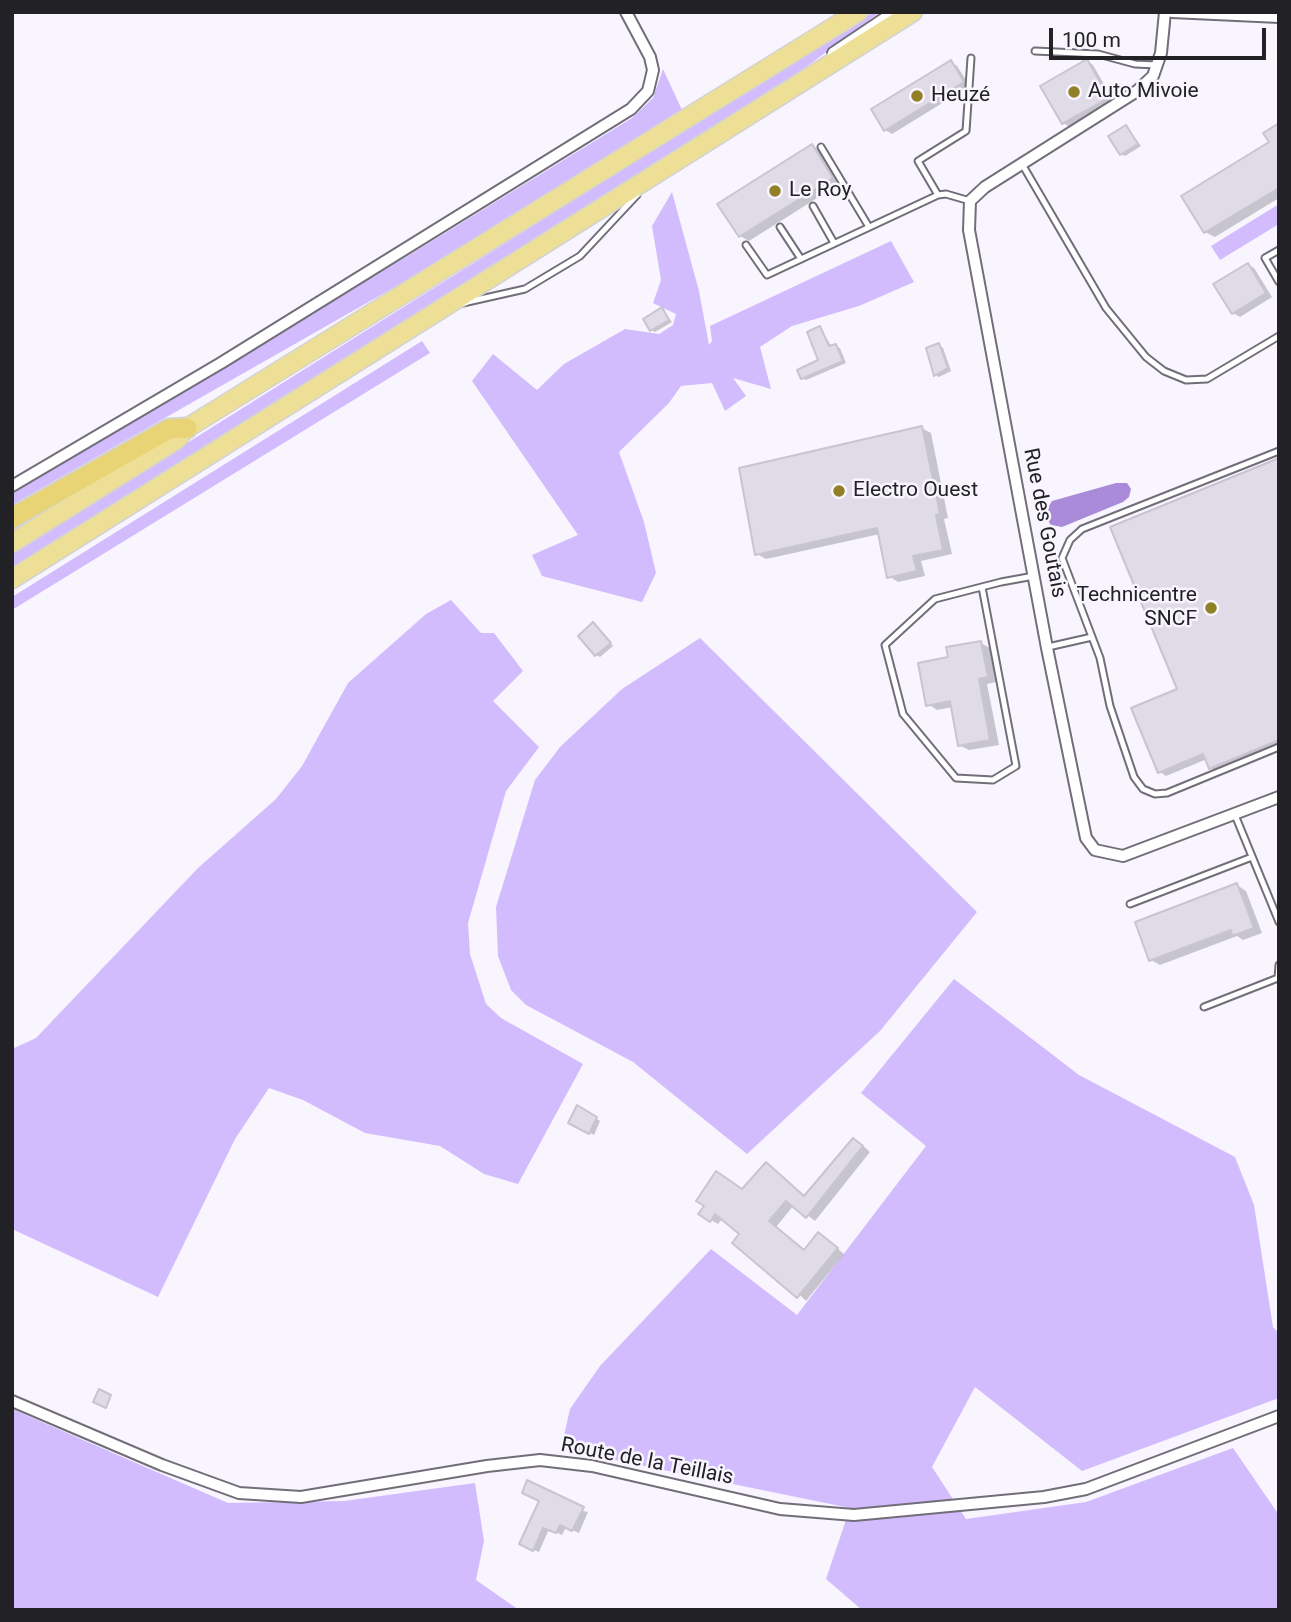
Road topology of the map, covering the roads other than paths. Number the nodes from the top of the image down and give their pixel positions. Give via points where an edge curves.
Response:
1 (626, 12) edge
2 (859, 12) edge
3 (894, 12) edge
4 (913, 12) edge
5 (1165, 12) edge
6 (1179, 13) edge
7 (1279, 17) edge
8 (1035, 51) dead end
9 (971, 58) dead end
10 (1157, 65) junction
11 (780, 97) junction
12 (821, 147) dead end
13 (1022, 164) junction
14 (658, 174) junction
15 (938, 195) junction
16 (970, 201) junction
17 (813, 206) dead end
18 (780, 226) dead end
19 (869, 228) junction
20 (834, 243) junction
21 (746, 245) dead end
22 (1279, 250) edge
23 (801, 259) junction
24 (1279, 282) edge
25 (446, 306) junction
26 (1279, 336) edge
27 (187, 428) junction
28 (1279, 451) edge
29 (12, 486) edge
30 (12, 518) edge
31 (12, 543) edge
32 (1034, 576) junction
33 (12, 579) edge
34 (982, 587) junction
35 (1092, 637) junction
36 (1047, 648) junction
37 (1279, 747) edge
38 (1279, 797) edge
39 (1235, 815) junction
40 (1252, 857) junction
41 (1130, 904) dead end
42 (1279, 922) edge
43 (1279, 965) edge
44 (1204, 1007) dead end
45 (12, 1401) edge
46 (1279, 1416) edge

1 - 29 street via 653,70 648,91 631,109 221,363
2 - 27 main road
3 - 11 street via 832,53
4 - 11 main road
5 - 10 street
6 - 7 street
8 - 10 lane via 1098,54
9 - 15 lane via 966,131 918,161
10 - 13 street via 1137,91
11 - 14 main road
12 - 19 lane
13 - 16 street
13 - 26 lane via 1107,308 1146,357 1164,371 1186,380 1207,379
14 - 25 main road
14 - 25 lane via 580,256 525,289
15 - 16 lane
15 - 19 lane
16 - 32 street, Rue des Goutais via 970,230
17 - 20 lane
18 - 23 lane
19 - 20 lane
20 - 23 lane
21 - 23 lane via 767,275
22 - 24 lane via 1265,258
25 - 33 main road
27 - 30 highway via 169,429
27 - 31 main road via 176,440
28 - 35 lane via 1082,529 1070,540 1062,558
32 - 34 lane
32 - 36 street, Rue des Goutais
34 - 34 lane via 935,599 885,645 903,714 956,778 993,780 1016,766
35 - 36 lane
35 - 37 lane via 1130,765 1143,789 1167,793
36 - 39 street, Rue des Goutais via 1086,838 1095,850 1123,856
38 - 39 street
39 - 40 lane
40 - 41 lane
40 - 42 lane
43 - 44 lane via 1278,978
45 - 46 street, Route de la Teillais via 239,1493 301,1497 540,1460 592,1466 780,1509 854,1515 1086,1489

